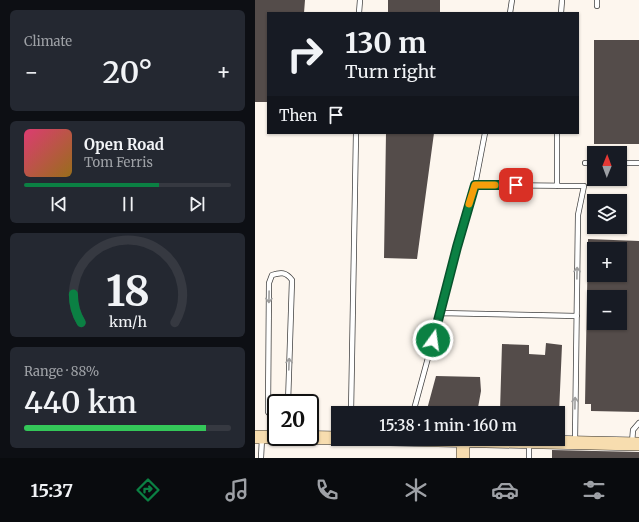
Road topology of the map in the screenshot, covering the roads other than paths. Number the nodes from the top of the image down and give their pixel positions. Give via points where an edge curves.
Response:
1 (360, 0) edge
2 (512, 0) edge
3 (562, 0) edge
4 (597, 0) edge
5 (597, 6) dead end
6 (359, 12) edge
7 (510, 12) edge
8 (561, 12) edge
9 (356, 134) edge
10 (485, 134) edge
11 (557, 134) edge
12 (627, 163) edge
13 (639, 163) edge
14 (475, 185) junction
15 (557, 186) junction
16 (440, 313) junction
17 (577, 316) junction
18 (268, 394) edge
19 (288, 394) edge
20 (351, 406) edge
21 (415, 406) edge
22 (639, 423) edge
23 (258, 437) edge
24 (319, 438) edge
25 (331, 438) edge
26 (565, 442) edge
27 (575, 442) junction
28 (635, 443) edge
29 (463, 446) edge
30 (529, 446) edge
31 (261, 458) edge
32 (463, 458) edge
33 (529, 458) edge

1 - 6 lane
2 - 7 lane
3 - 8 lane
4 - 5 lane
9 - 20 lane
10 - 14 lane
11 - 15 lane
12 - 13 lane
14 - 15 lane
14 - 16 lane
17 -> 15 lane via 578,215 584,186
16 - 17 lane
16 - 21 lane
27 -> 17 lane
19 -> 18 lane via 292,280 280,272 272,275 269,283
22 - 28 lane via 633,430
23 - 31 lane
24 - 25 street
26 - 27 street
27 - 28 street
29 - 32 street
30 - 33 lane

